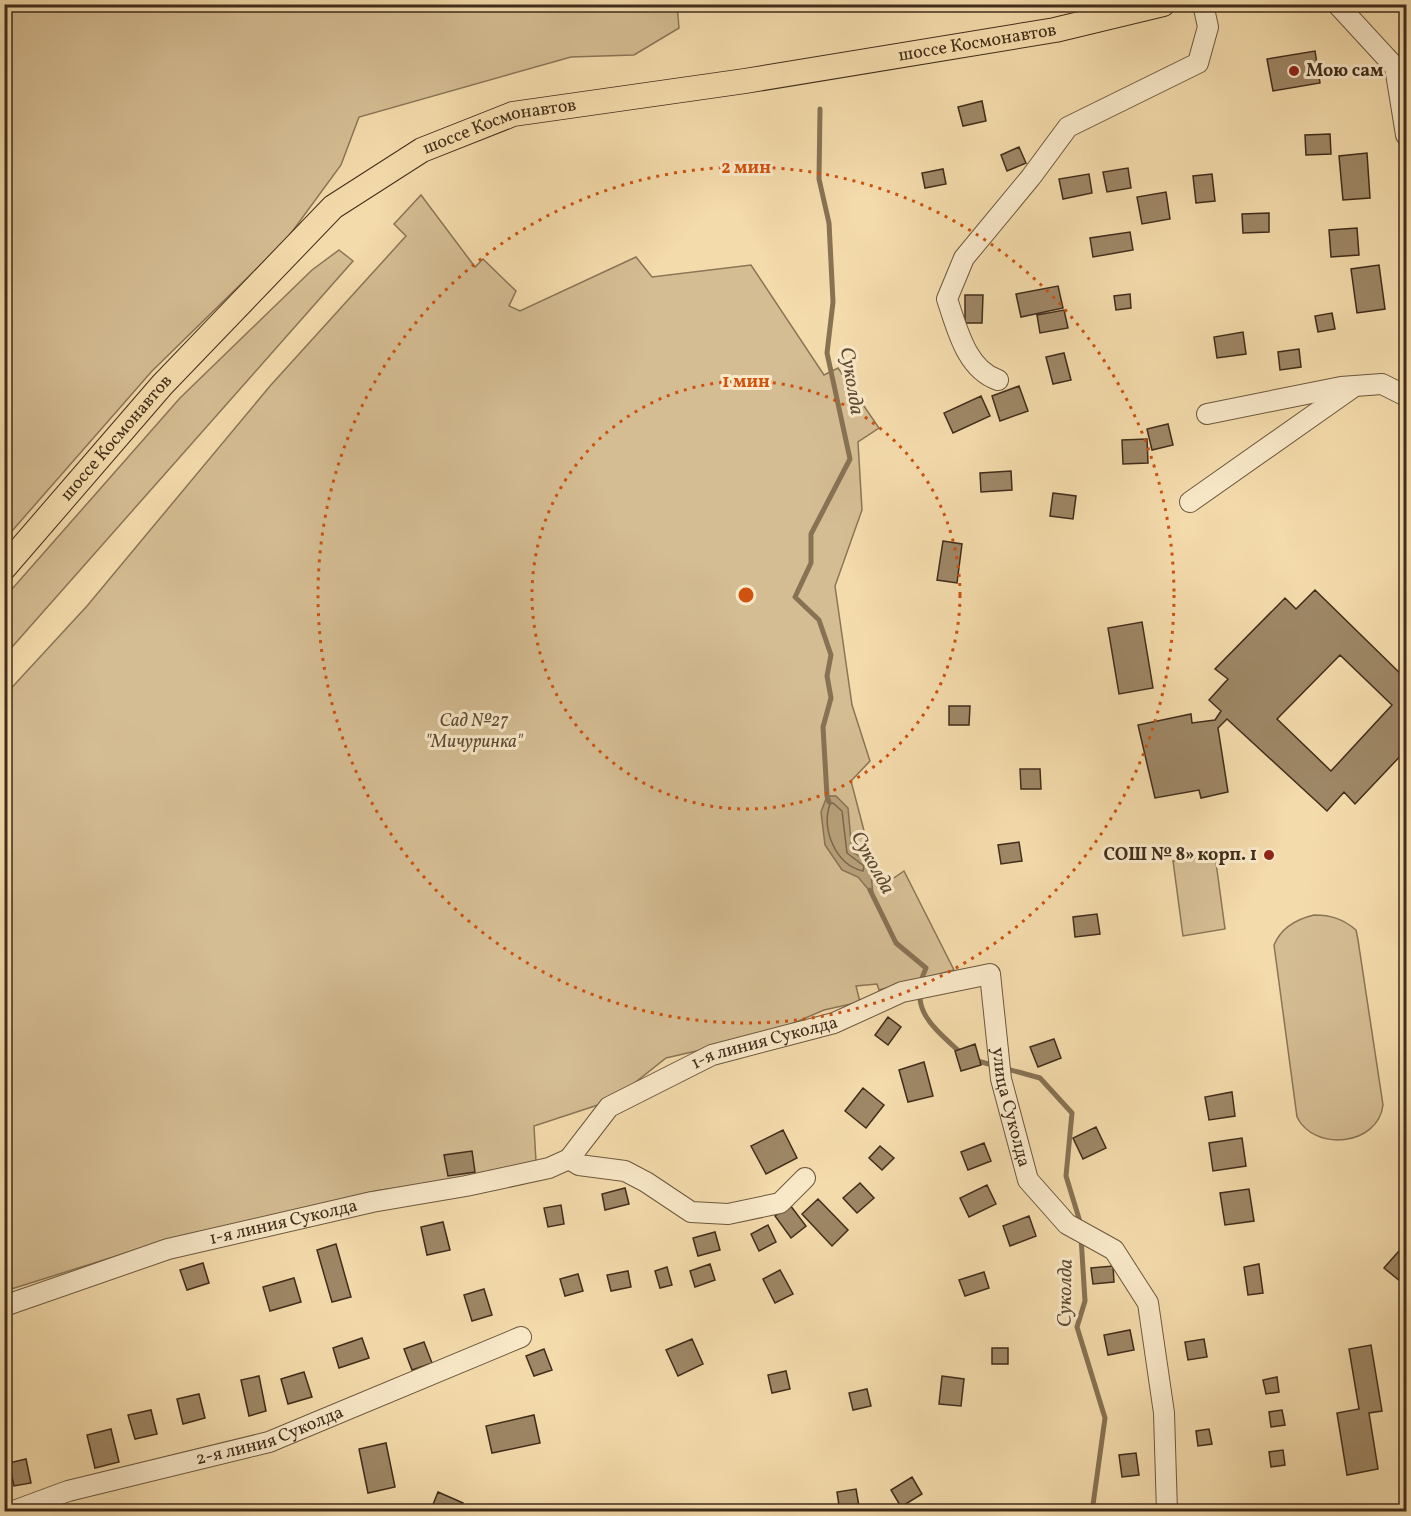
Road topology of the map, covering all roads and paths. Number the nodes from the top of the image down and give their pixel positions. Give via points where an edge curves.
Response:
1 (1163, 4) edge
2 (1203, 4) edge
3 (1337, 4) edge
4 (1407, 135) edge
5 (998, 380) dead end
6 (1354, 386) junction
7 (1407, 396) edge
8 (1207, 414) dead end
9 (1190, 502) dead end
10 (4, 568) edge
11 (990, 974) joint
12 (569, 1159) junction
13 (805, 1179) dead end
14 (4, 1306) edge
15 (521, 1337) dead end
16 (11, 1512) edge
17 (1167, 1512) edge

1 - 10 main road, шоссе Космонавтов via 1055,30 513,114 422,150 333,207 162,385
2 - 5 street via 1208,27 1198,63 1068,127 964,258 947,299 963,346 986,376
3 - 4 street via 1395,67
6 - 7 street via 1382,384
6 - 8 street
6 - 9 street
11 - 12 street, 1-я линия Суколда via 902,992 834,1023 712,1054 609,1107
11 - 17 street, улица Суколда via 1001,1078 1028,1180 1066,1224 1114,1250 1149,1304 1164,1413
12 - 13 street via 579,1165 625,1171 691,1212 728,1214 780,1203
12 - 14 street, 1-я линия Суколда via 528,1173 350,1207 168,1249
15 - 16 street, 2-я линия Суколда via 269,1442 68,1491

